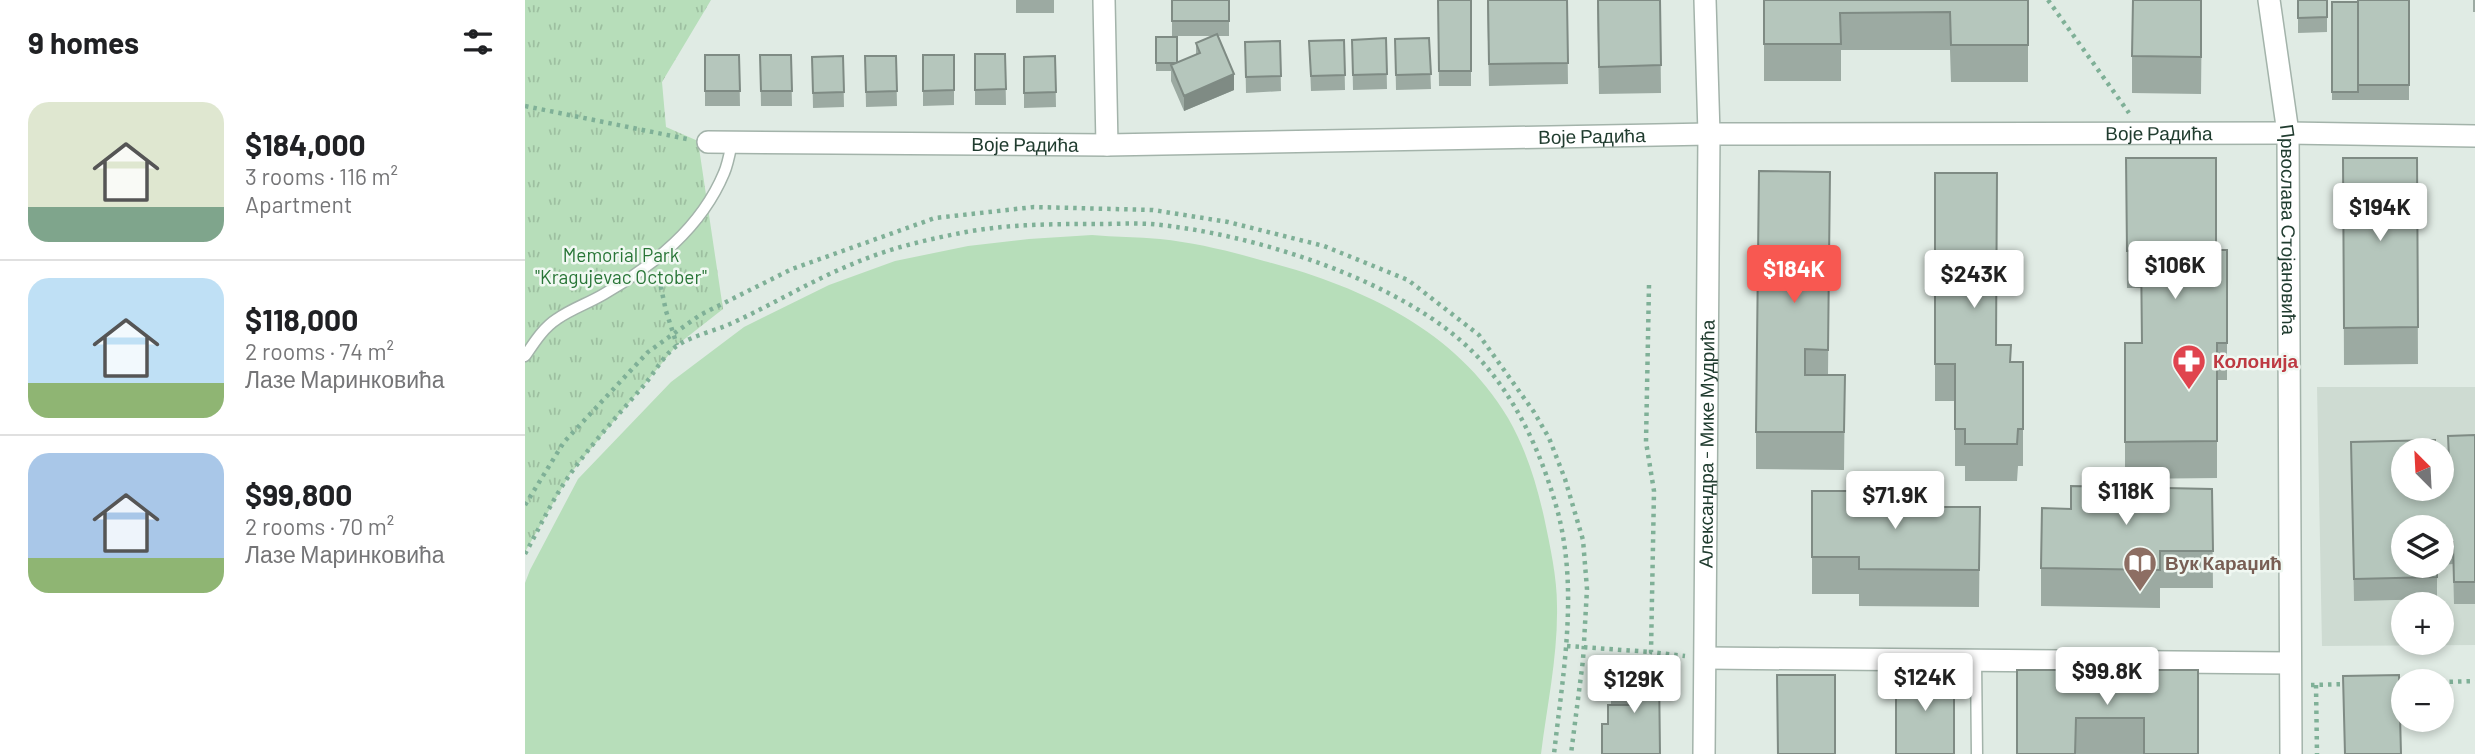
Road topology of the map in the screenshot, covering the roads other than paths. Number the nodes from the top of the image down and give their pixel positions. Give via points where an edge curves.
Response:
1 (1104, 0) edge
2 (1705, 0) edge
3 (2269, 0) edge
4 (2288, 132) junction
5 (1709, 134) junction
6 (2475, 136) edge
7 (708, 142) road end
8 (732, 142) junction
9 (1107, 145) junction
10 (525, 356) edge
11 (1706, 658) junction
12 (1976, 660) junction
13 (2290, 674) junction
14 (1704, 754) edge
15 (1977, 754) edge
16 (2291, 754) edge

1 - 9 street
2 - 5 street, Александра - Мике Мудрића
3 - 4 street, Првослава Стојановића
4 - 5 street, Воје Радића
4 - 6 street, Воје Радића
4 - 13 street, Првослава Стојановића
5 - 9 street, Воје Радића
5 - 11 street, Александра - Мике Мудрића
7 - 8 street, Воје Радића
8 - 9 street, Воје Радића
8 - 10 lane via 725,173 682,236 655,262 556,320
11 - 12 street via 1914,665
11 - 14 street, Александра - Мике Мудрића
12 - 13 street
12 - 15 lane
13 - 16 street, Првослава Стојановића

